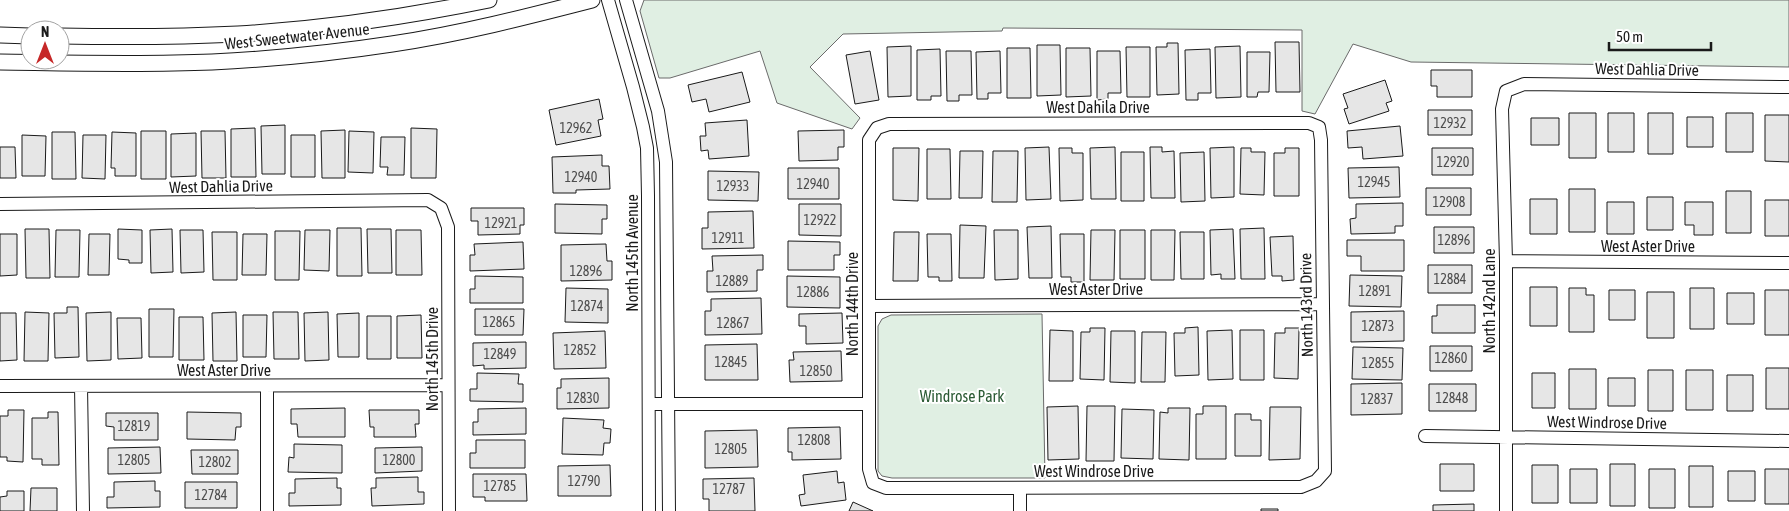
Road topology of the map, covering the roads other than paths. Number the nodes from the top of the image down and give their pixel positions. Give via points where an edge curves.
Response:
1 (489, 0) edge
2 (592, 0) edge
3 (608, 0) edge
4 (626, 0) edge
5 (0, 35) edge
6 (20, 36) edge
7 (70, 36) edge
8 (0, 62) edge
9 (1789, 87) edge
10 (1506, 91) joint
11 (1319, 127) joint
12 (877, 128) joint
13 (0, 204) edge
14 (441, 208) joint
15 (1506, 261) junction
16 (1789, 263) edge
17 (1322, 304) junction
18 (869, 306) junction
19 (448, 385) junction
20 (0, 386) edge
21 (81, 386) junction
22 (267, 386) junction
23 (649, 404) junction
24 (669, 404) junction
25 (868, 404) junction
26 (1425, 436) dead end
27 (1506, 436) junction
28 (1789, 441) edge
29 (1316, 481) joint
30 (873, 483) joint
31 (1020, 488) junction
32 (83, 511) edge
33 (267, 511) edge
34 (449, 511) edge
35 (649, 511) edge
36 (669, 511) edge
37 (1020, 511) edge
38 (1506, 511) edge

1 - 7 street, West Sweetwater Avenue via 359,23 238,34
2 - 8 street, West Sweetwater Avenue via 424,39 292,56 212,62
3 - 23 street, North 145th Avenue via 634,87 647,148
4 - 24 street via 658,111 665,154
5 - 6 street
9 - 10 street, West Dahlia Drive via 1524,84
10 - 15 street, North 142nd Lane via 1502,109
11 - 12 street, West Dahila Drive via 1309,123 889,124
11 - 17 street, North 143rd Drive via 1322,140
12 - 18 street, North 144th Drive via 868,140
13 - 14 street, West Dahlia Drive via 428,200
14 - 19 street, North 145th Drive via 448,227
15 - 16 street, West Aster Drive
15 - 27 street, North 142nd Lane
17 - 18 street, West Aster Drive
17 - 29 street, North 143rd Drive via 1324,472
18 - 25 street, North 144th Drive
19 - 22 street, West Aster Drive
19 - 34 street, North 145th Drive
20 - 21 street, West Aster Drive
21 - 22 street, West Aster Drive
21 - 32 street
22 - 33 street
23 - 24 street
23 - 35 street, North 145th Avenue
24 - 25 street
24 - 36 street
25 - 30 street, North 144th Drive via 868,469
26 - 27 street, West Windrose Drive
27 - 28 street, West Windrose Drive
27 - 38 street, North 142nd Lane
29 - 31 street, West Windrose Drive via 1301,487
30 - 31 street, West Windrose Drive via 886,488
31 - 37 street

